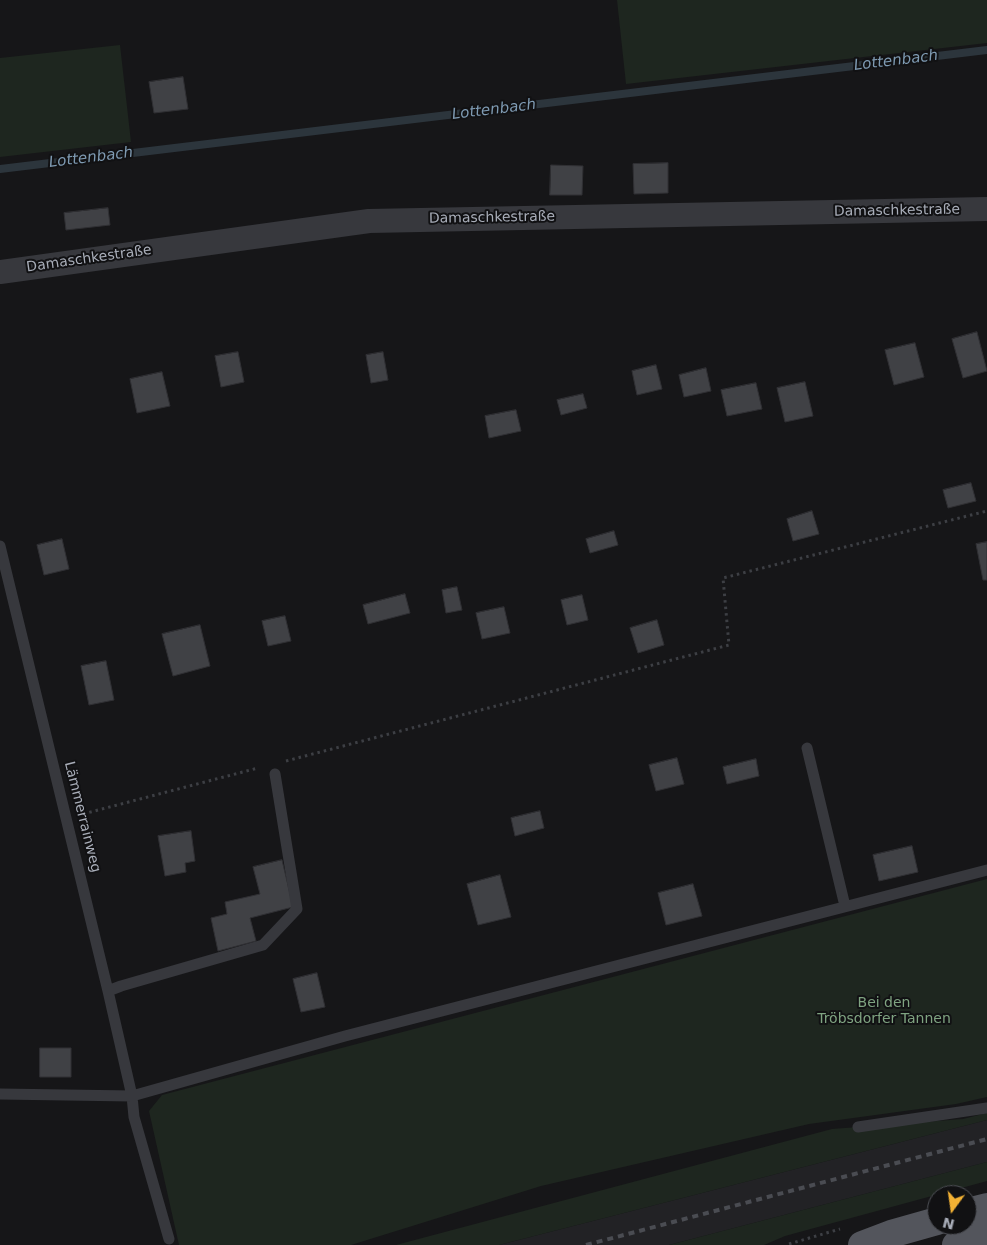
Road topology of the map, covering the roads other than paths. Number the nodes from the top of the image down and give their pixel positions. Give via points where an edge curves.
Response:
1 (987, 209) edge
2 (0, 272) edge
3 (0, 546) edge
4 (807, 748) dead end
5 (276, 768) road end
6 (987, 870) edge
7 (845, 906) junction
8 (108, 991) junction
9 (0, 1094) edge
10 (132, 1096) junction
11 (987, 1108) edge
12 (858, 1127) dead end
13 (927, 1223) edge
14 (987, 1235) edge
15 (169, 1239) dead end
16 (862, 1245) edge
17 (956, 1245) edge

1 - 2 street, Damaschkestraße via 368,221
3 - 8 lane, Lämmerrainweg
4 - 7 lane
5 - 8 lane via 296,909 263,945
6 - 7 lane
7 - 10 lane via 345,1036
8 - 10 lane, Lämmerrainweg
9 - 10 lane
10 - 15 lane, Lämmerrainweg via 134,1117
11 - 12 lane
13 - 16 main road
14 - 17 main road

